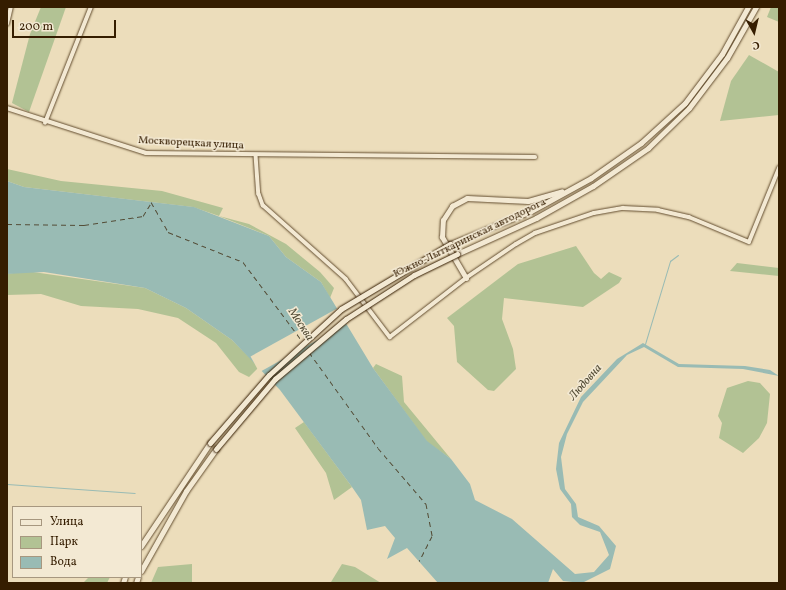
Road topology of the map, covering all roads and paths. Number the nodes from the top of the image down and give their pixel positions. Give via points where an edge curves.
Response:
1 (11, 7) edge
2 (91, 7) edge
3 (748, 7) edge
4 (756, 7) edge
5 (7, 24) edge
6 (7, 108) edge
7 (45, 123) junction
8 (256, 155) junction
9 (535, 157) dead end
10 (779, 168) edge
11 (576, 186) junction
12 (466, 278) junction
13 (142, 545) edge
14 (142, 569) edge

1 - 5 street
2 - 7 street
3 - 11 main road, Южно-Лыткаринская автодорога via 722,54 685,103 641,143
4 - 14 main road, Южно-Лыткаринская автодорога, bridge via 727,58 689,108 648,148 593,186 536,218 414,275 346,319 275,379 216,449 186,491
6 - 7 street, Москворецкая улица
7 - 8 street, Москворецкая улица via 146,153
8 - 9 street, Москворецкая улица
8 - 12 street via 259,194 263,205 346,279 390,338
10 - 12 street via 749,242 689,217 623,208 594,213 535,233
11 - 12 main road via 528,201 467,198 455,204 445,216 442,237
11 - 13 main road, Южно-Лыткаринская автодорога, bridge via 531,211 450,244 341,310 269,375 210,443

